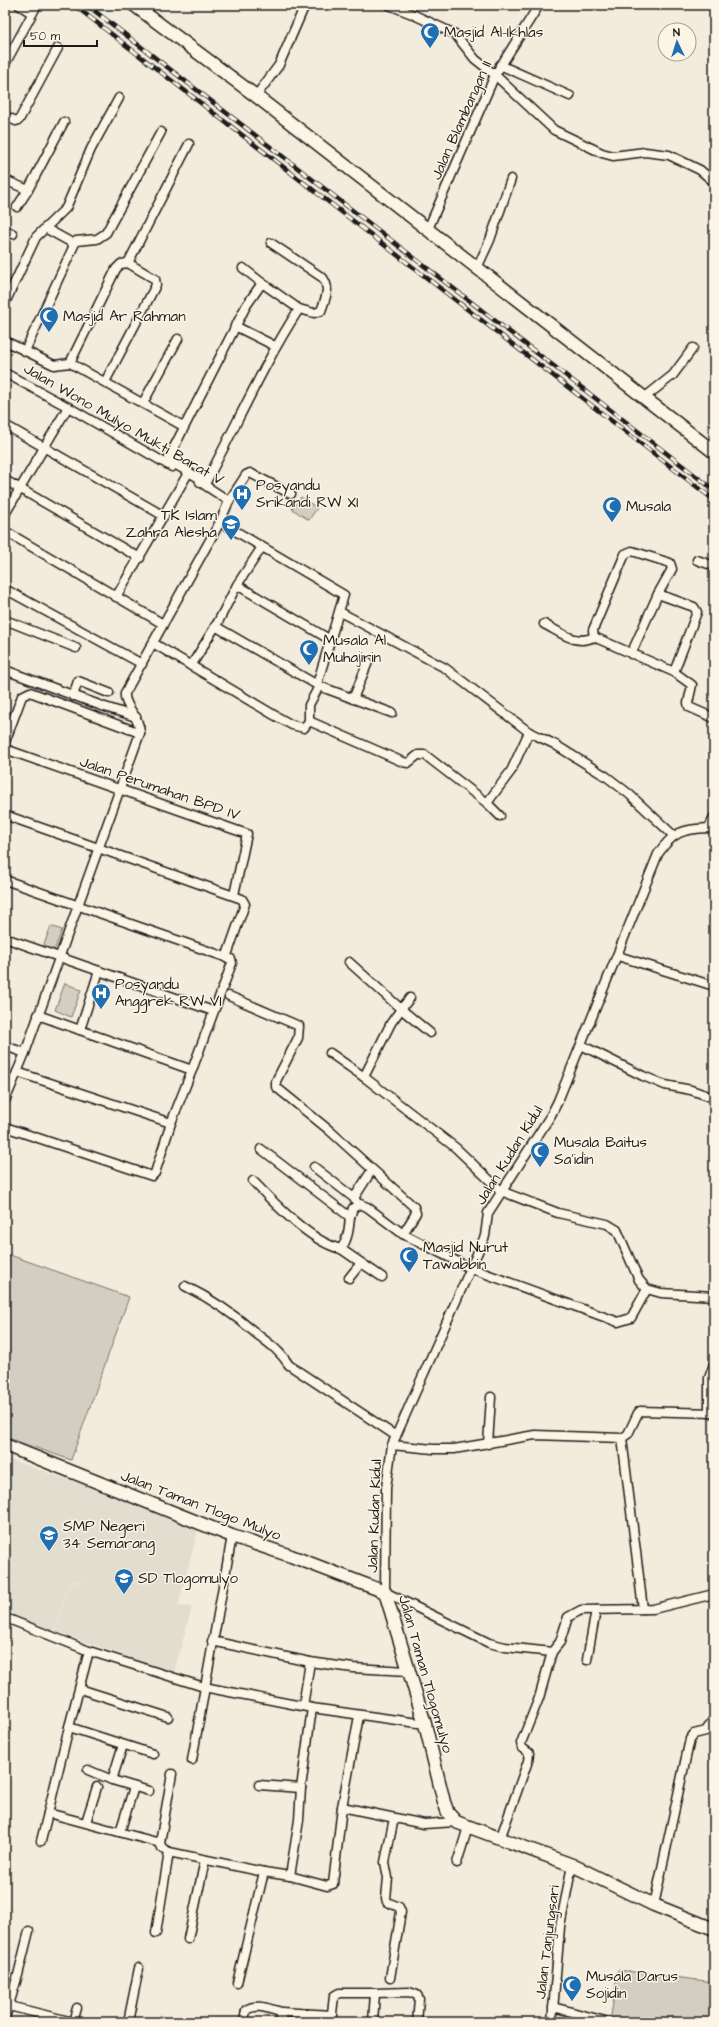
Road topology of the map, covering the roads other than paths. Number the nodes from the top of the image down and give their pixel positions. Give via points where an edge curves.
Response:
1 (19, 5) edge
2 (37, 5) edge
3 (134, 5) edge
4 (305, 5) edge
5 (389, 5) edge
6 (539, 5) edge
7 (32, 13) junction
8 (58, 48) dead end
9 (5, 64) edge
10 (500, 65) junction
11 (495, 75) junction
12 (256, 96) junction
13 (570, 96) dead end
14 (119, 98) dead end
15 (5, 116) edge
16 (64, 122) dead end
17 (162, 132) dead end
18 (189, 144) dead end
19 (511, 179) dead end
20 (5, 180) edge
21 (714, 182) edge
22 (28, 190) junction
23 (17, 207) dead end
24 (45, 228) junction
25 (428, 229) junction
26 (5, 230) edge
27 (13, 234) dead end
28 (271, 243) dead end
29 (74, 244) junction
30 (128, 263) junction
31 (243, 268) dead end
32 (477, 268) junction
33 (262, 283) junction
34 (5, 303) edge
35 (299, 308) junction
36 (235, 326) junction
37 (178, 338) dead end
38 (5, 341) edge
39 (275, 346) junction
40 (693, 348) dead end
41 (25, 351) junction
42 (70, 363) junction
43 (5, 373) edge
44 (105, 382) junction
45 (649, 395) junction
46 (142, 403) junction
47 (68, 407) junction
48 (5, 425) edge
49 (184, 426) junction
50 (44, 447) junction
51 (714, 452) edge
52 (187, 475) junction
53 (5, 480) edge
54 (205, 483) junction
55 (20, 488) junction
56 (291, 494) dead end
57 (229, 501) junction
58 (5, 514) edge
59 (164, 516) junction
60 (220, 522) junction
61 (5, 531) edge
62 (262, 547) junction
63 (140, 558) junction
64 (697, 560) dead end
65 (714, 566) edge
66 (237, 585) junction
67 (5, 589) edge
68 (658, 594) junction
69 (116, 597) junction
70 (340, 612) junction
71 (5, 620) edge
72 (163, 624) junction
73 (544, 624) dead end
74 (215, 626) junction
75 (594, 637) junction
76 (329, 638) junction
77 (153, 643) junction
78 (76, 648) dead end
79 (631, 654) junction
80 (368, 662) dead end
81 (142, 664) junction
82 (191, 666) junction
83 (5, 670) edge
84 (674, 672) junction
85 (318, 685) junction
86 (109, 693) dead end
87 (74, 696) junction
88 (354, 699) junction
89 (392, 713) dead end
90 (136, 717) junction
91 (714, 718) edge
92 (309, 721) junction
93 (529, 732) junction
94 (140, 733) junction
95 (5, 742) edge
96 (5, 749) edge
97 (121, 790) junction
98 (487, 803) junction
99 (5, 815) edge
100 (500, 816) dead end
101 (714, 817) edge
102 (711, 830) edge
103 (673, 835) junction
104 (98, 848) junction
105 (5, 880) edge
106 (234, 895) junction
107 (77, 906) junction
108 (5, 938) edge
109 (618, 956) junction
110 (59, 957) junction
111 (226, 958) junction
112 (350, 962) dead end
113 (100, 971) junction
114 (714, 986) edge
115 (229, 996) dead end
116 (410, 998) dead end
117 (401, 1009) junction
118 (213, 1011) junction
119 (38, 1015) junction
120 (80, 1030) junction
121 (430, 1033) dead end
122 (581, 1045) junction
123 (5, 1046) edge
124 (25, 1053) junction
125 (330, 1053) dead end
126 (17, 1072) junction
127 (191, 1073) junction
128 (364, 1077) junction
129 (714, 1098) edge
130 (5, 1101) edge
131 (172, 1123) junction
132 (5, 1127) edge
133 (261, 1149) dead end
134 (314, 1167) dead end
135 (372, 1170) junction
136 (252, 1181) dead end
137 (502, 1191) junction
138 (354, 1198) junction
139 (360, 1204) junction
140 (350, 1217) junction
141 (403, 1234) junction
142 (341, 1250) junction
143 (361, 1263) junction
144 (470, 1268) junction
145 (382, 1277) dead end
146 (350, 1278) dead end
147 (185, 1286) dead end
148 (648, 1289) junction
149 (714, 1296) edge
150 (714, 1364) edge
151 (490, 1397) dead end
152 (712, 1413) edge
153 (396, 1436) junction
154 (622, 1438) junction
155 (488, 1444) junction
156 (5, 1445) edge
157 (392, 1445) junction
158 (232, 1536) junction
159 (385, 1592) junction
160 (714, 1594) edge
161 (643, 1609) junction
162 (596, 1610) junction
163 (11, 1620) dead end
164 (212, 1641) junction
165 (89, 1651) junction
166 (552, 1652) junction
167 (587, 1660) dead end
168 (310, 1662) junction
169 (408, 1671) junction
170 (204, 1687) junction
171 (80, 1689) junction
172 (303, 1706) junction
173 (312, 1708) junction
174 (358, 1716) junction
175 (168, 1717) dead end
176 (713, 1720) edge
177 (425, 1724) junction
178 (69, 1727) junction
179 (123, 1745) junction
180 (153, 1754) dead end
181 (192, 1760) dead end
182 (88, 1770) dead end
183 (172, 1774) dead end
184 (112, 1780) junction
185 (259, 1785) dead end
186 (97, 1787) dead end
187 (134, 1787) junction
188 (301, 1788) junction
189 (149, 1791) dead end
190 (342, 1807) junction
191 (48, 1813) junction
192 (394, 1818) junction
193 (86, 1822) junction
194 (456, 1822) junction
195 (468, 1827) junction
196 (120, 1832) junction
197 (500, 1839) junction
198 (41, 1841) dead end
199 (160, 1843) junction
200 (169, 1852) junction
201 (205, 1860) junction
202 (457, 1863) dead end
203 (572, 1865) junction
204 (264, 1872) junction
205 (290, 1876) junction
206 (654, 1905) junction
207 (714, 1929) edge
208 (29, 1931) dead end
209 (156, 1933) dead end
210 (188, 1939) dead end
211 (139, 1968) dead end
212 (390, 1978) dead end
213 (237, 1983) dead end
214 (375, 1993) junction
215 (9, 2006) junction
216 (553, 2007) junction
217 (77, 2008) dead end
218 (281, 2012) junction
219 (5, 2018) edge
220 (331, 2018) edge
221 (72, 2022) edge
222 (128, 2022) edge
223 (244, 2022) edge
224 (281, 2022) edge
225 (373, 2022) edge
226 (417, 2022) edge
227 (552, 2022) edge
228 (609, 2022) edge

1 - 7 street
2 - 7 street
3 - 12 street
4 - 12 street via 279,65
5 - 11 street via 455,34 475,59
6 - 10 street, Jalan Blambangan II
7 - 9 street
8 - 15 street via 19,120
10 - 11 street, Jalan Blambangan II
10 - 13 street
11 - 21 street via 554,130 613,156 645,152 669,156 700,170
11 - 25 street, Jalan Blambangan II
12 - 25 street
14 - 24 street via 91,149 66,208
16 - 22 street
17 - 29 street via 106,233 97,239 77,240
18 - 30 street
19 - 32 street via 490,240
20 - 22 street
22 - 23 street
24 - 29 street
24 - 34 street via 36,237
25 - 32 street
26 - 27 street
28 - 35 street via 326,282 328,291 321,311 314,313
29 - 41 street
30 - 42 street via 118,266
30 - 44 street via 155,279 156,285
31 - 33 street
32 - 45 street
33 - 35 street
33 - 36 street via 250,298
35 - 39 street
36 - 39 street
36 - 49 street
37 - 46 street
38 - 41 street
39 - 54 street
40 - 45 street via 673,375
41 - 42 street via 54,365
42 - 44 street
43 - 47 street, Jalan Wono Mulyo Mukti Barat V
44 - 46 street
45 - 51 street
46 - 49 street
47 - 50 street
47 - 52 street, Jalan Wono Mulyo Mukti Barat V
48 - 50 street
49 - 54 street via 169,457 171,462
50 - 55 street
50 - 59 street
52 - 54 street, Jalan Wono Mulyo Mukti Barat V
52 - 59 street
53 - 55 street
54 - 57 street, Jalan Wono Mulyo Mukti Barat V
55 - 58 street
55 - 63 street
56 - 57 street via 250,473 242,480
57 - 60 street
59 - 63 street
60 - 62 street
60 - 72 street
61 - 69 street
62 - 66 street
62 - 70 street via 344,595
63 - 69 street
64 - 65 street
66 - 74 street
66 - 76 street
67 - 81 street
68 - 75 street via 672,569 671,565 632,551 624,554 593,630
68 - 79 street
68 - 84 street via 694,607 697,612
69 - 72 street
70 - 76 street
70 - 93 street via 444,668
71 - 78 street
72 - 77 street
73 - 75 street via 574,639 588,640
74 - 82 street
74 - 85 street
75 - 79 street
76 - 85 street
77 - 81 street
77 - 82 street
79 - 84 street
80 - 88 street
81 - 90 street via 125,693 125,698
82 - 92 street via 280,718 304,728
83 - 87 street
84 - 91 street via 692,684 689,707
85 - 88 street
85 - 92 street via 309,705
86 - 87 street via 78,681
87 - 90 street
88 - 89 street
90 - 94 street
92 - 98 street via 404,762 408,763 425,754
93 - 98 street via 511,771
93 - 103 street via 554,744 607,777
94 - 95 street via 30,692 22,696
94 - 97 street
96 - 97 street, Jalan Perumahan BPD IV
97 - 104 street
97 - 106 street, Jalan Perumahan BPD IV via 247,834
98 - 100 street
99 - 104 street
101 - 102 street
102 - 103 street via 696,829
103 - 109 street, Jalan Kudan Kidul via 652,866
104 - 106 street
104 - 107 street
105 - 107 street
106 - 111 street via 244,900 245,904
107 - 110 street
107 - 111 street
108 - 110 street
109 - 114 street
109 - 122 street, Jalan Kudan Kidul
110 - 113 street
110 - 119 street
111 - 118 street via 232,963
112 - 117 street
113 - 118 street
113 - 120 street
115 - 135 street via 299,1026 298,1038 276,1081 278,1089 329,1130
116 - 117 street
117 - 121 street
117 - 128 street via 391,1023
118 - 127 street
119 - 120 street
119 - 124 street
120 - 127 street
122 - 129 street via 665,1085
122 - 137 street, Jalan Kudan Kidul via 551,1115
123 - 124 street
124 - 126 street
125 - 128 street
126 - 130 street
126 - 131 street
127 - 131 street
128 - 137 street via 456,1148
131 - 132 street via 152,1176
133 - 140 street
134 - 138 street
135 - 138 street
135 - 141 street via 416,1210
136 - 142 street via 319,1240
137 - 144 street, Jalan Kudan Kidul via 488,1213 484,1236
137 - 148 street via 558,1213 607,1224 617,1230 639,1280
138 - 139 street
139 - 140 street via 353,1208
139 - 141 street via 367,1206
140 - 142 street via 348,1234
141 - 144 street
142 - 143 street
143 - 145 street
143 - 146 street
144 - 148 street via 618,1322 631,1318
144 - 153 street, Jalan Kudan Kidul
147 - 153 street via 217,1302 273,1347 289,1365
148 - 149 street via 661,1293
150 - 152 street via 709,1378
151 - 155 street
152 - 154 street via 640,1411 628,1434
153 - 157 street, Jalan Kudan Kidul
154 - 155 street via 535,1436
154 - 161 street
155 - 157 street via 454,1449
156 - 158 street, Jalan Taman Tlogo Mulyo
157 - 159 street, Jalan Kudan Kidul via 386,1488
158 - 159 street, Jalan Taman Tlogo Mulyo
158 - 164 street
159 - 166 street, Jalan Taman Tlogomulyo via 489,1643
159 - 169 street, Jalan Taman Tlogomulyo
160 - 161 street via 653,1609
161 - 162 street
162 - 166 street via 581,1610 568,1617 560,1642
162 - 167 street
163 - 165 street
164 - 168 street
164 - 170 street
165 - 170 street
165 - 171 street
166 - 197 street via 539,1698 521,1743 522,1748 529,1753 528,1761
168 - 169 street via 353,1668
168 - 172 street
169 - 177 street, Jalan Taman Tlogomulyo
170 - 172 street
170 - 181 street
171 - 175 street
171 - 178 street
172 - 173 street
173 - 174 street
173 - 188 street
174 - 177 street
174 - 190 street
176 - 206 street via 706,1730 694,1734 690,1739
177 - 194 street, Jalan Taman Tlogomulyo via 444,1802 448,1813
178 - 179 street
178 - 191 street
179 - 180 street
179 - 184 street
182 - 184 street
183 - 199 street
184 - 187 street
185 - 188 street
186 - 193 street
187 - 189 street
187 - 196 street
188 - 205 street
190 - 192 street
190 - 205 street via 333,1884 327,1886
191 - 193 street
191 - 198 street
192 - 194 street via 424,1824
192 - 212 street via 385,1860 388,1878 386,1898 387,1902 399,1907 401,1912
193 - 196 street
194 - 195 street
195 - 197 street
195 - 202 street
196 - 199 street
197 - 203 street
199 - 200 street via 162,1848
200 - 201 street
200 - 209 street
201 - 204 street
201 - 210 street
203 - 206 street
203 - 216 street, Jalan Tanjungsari via 560,1928
204 - 205 street
204 - 213 street
206 - 207 street
208 - 215 street
211 - 222 street
214 - 220 street via 339,1993 334,1996
214 - 225 street
214 - 226 street via 409,1992 417,1995
215 - 219 street
215 - 221 street
216 - 227 street, Jalan Tanjungsari
216 - 228 street
217 - 221 street
218 - 220 street
218 - 223 street via 251,2006 246,2010
218 - 224 street

